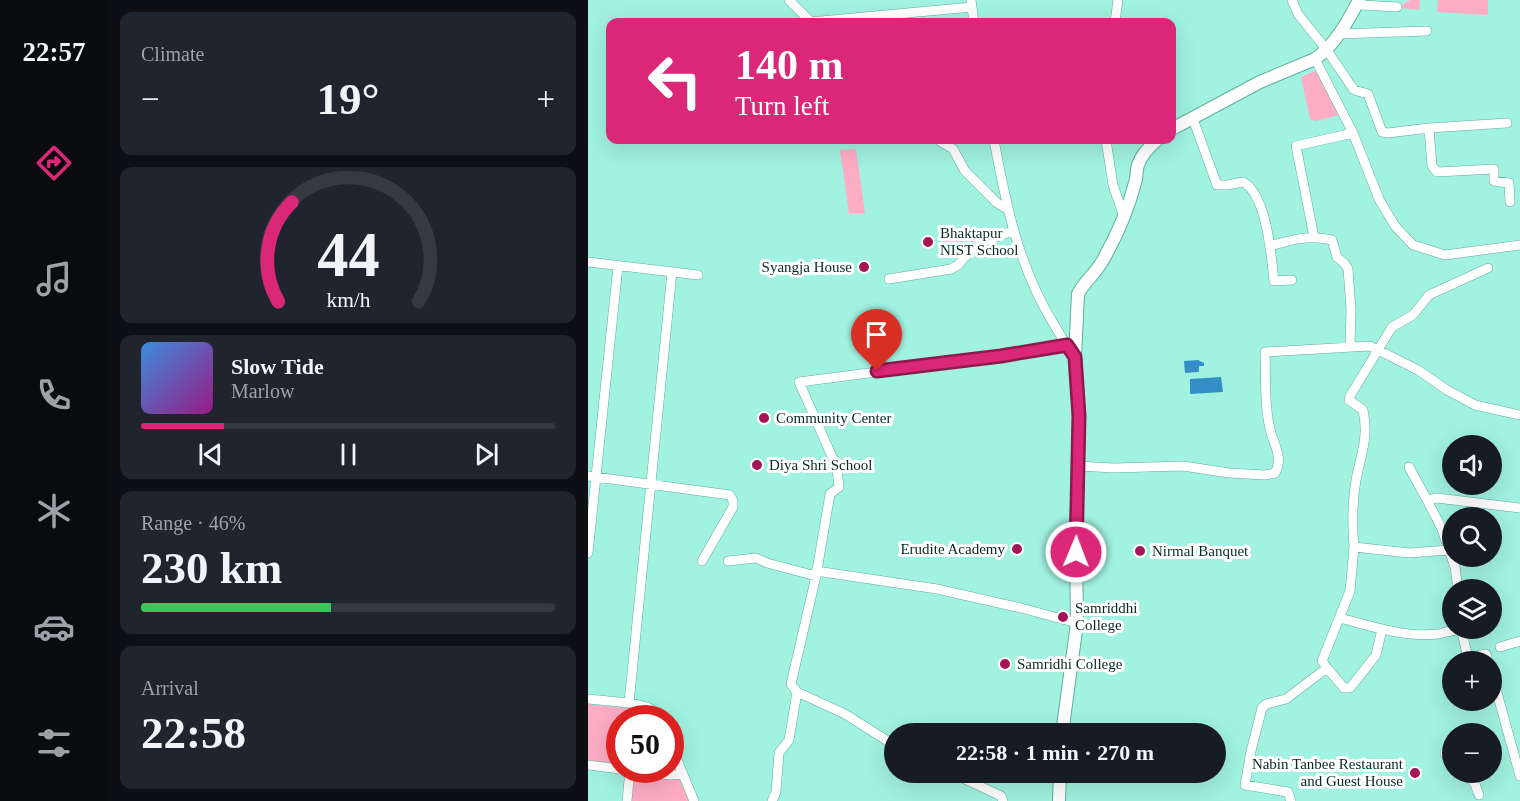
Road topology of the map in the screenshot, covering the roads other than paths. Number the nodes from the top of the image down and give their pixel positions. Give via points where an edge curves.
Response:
1 (789, 0) edge
2 (1118, 0) edge
3 (1292, 0) edge
4 (1359, 1) edge
5 (971, 3) edge
6 (1397, 7) dead end
7 (807, 18) edge
8 (845, 18) edge
9 (973, 18) edge
10 (1116, 18) edge
11 (1427, 31) dead end
12 (1338, 34) junction
13 (1326, 49) junction
14 (1315, 59) junction
15 (1372, 88) dead end
16 (1356, 91) junction
17 (1193, 119) junction
18 (1507, 123) dead end
19 (1176, 127) edge
20 (1429, 128) junction
21 (1353, 133) junction
22 (945, 144) edge
23 (995, 144) edge
24 (1107, 144) edge
25 (1152, 144) edge
26 (1510, 202) dead end
27 (1007, 209) junction
28 (1124, 217) junction
29 (1012, 231) junction
30 (1314, 237) junction
31 (1520, 245) edge
32 (1270, 246) junction
33 (588, 262) edge
34 (618, 266) junction
35 (1488, 268) dead end
36 (672, 272) junction
37 (698, 275) dead end
38 (889, 279) dead end
39 (1292, 280) dead end
40 (1067, 345) junction
41 (1350, 346) junction
42 (1378, 349) junction
43 (1075, 357) junction
44 (1520, 415) edge
45 (1077, 466) junction
46 (1409, 467) dead end
47 (592, 476) edge
48 (652, 484) junction
49 (1427, 500) junction
50 (1520, 508) edge
51 (1442, 529) edge
52 (1354, 547) junction
53 (1442, 551) edge
54 (588, 553) edge
55 (702, 561) dead end
56 (729, 561) dead end
57 (816, 574) junction
58 (1340, 618) junction
59 (1077, 623) junction
60 (1382, 629) junction
61 (1442, 633) edge
62 (1520, 641) edge
63 (1500, 646) dead end
64 (1327, 668) junction
65 (797, 692) junction
66 (588, 699) edge
67 (629, 703) junction
68 (638, 705) edge
69 (1502, 711) edge
70 (1063, 723) edge
71 (884, 739) edge
72 (588, 765) edge
73 (606, 767) edge
74 (684, 776) edge
75 (1520, 776) edge
76 (628, 783) edge
77 (973, 783) edge
78 (1060, 783) edge
79 (1474, 783) edge
80 (1479, 795) dead end
81 (627, 801) edge
82 (694, 801) edge
83 (772, 801) edge
84 (1004, 801) edge
85 (1059, 801) edge
86 (1291, 801) edge

1 - 7 street
2 - 10 street
3 - 13 street via 1298,14
4 - 6 street via 1361,5
4 - 12 main road
5 - 8 street
5 - 9 street
11 - 12 street
12 - 13 main road
13 - 14 main road
13 - 16 street
14 - 17 main road via 1249,87
14 - 21 street
15 - 16 street
16 - 20 street via 1368,94 1382,132
17 - 19 main road
17 - 32 street via 1217,185 1243,182 1253,191
18 - 20 street
20 - 26 street via 1432,166 1437,172 1494,169 1494,181 1509,183
21 - 30 street via 1296,146
21 - 31 street via 1379,199 1395,226 1413,245 1444,255
22 - 27 street via 953,149 965,171
23 - 27 street
24 - 28 street via 1113,184
25 - 28 main road via 1138,165
27 - 29 street
28 - 43 main road via 1103,261 1078,294
29 - 38 street via 977,244 951,268
29 - 40 street via 1032,285
30 - 32 street
30 - 41 street via 1332,240 1337,257 1348,269
32 - 39 street via 1274,281
33 - 34 street
34 - 36 street
34 - 47 street
35 - 42 street via 1429,295 1413,315 1392,327
36 - 37 street
36 - 48 street
40 - 43 street
40 - 57 street via 799,382 837,468 839,482 830,494
41 - 42 street
41 - 45 street via 1265,352 1268,413 1279,467 1275,473 1183,466
42 - 44 street via 1474,405
42 - 52 street via 1349,400 1363,410 1366,444 1351,518
43 - 45 main road
45 - 59 main road
46 - 49 street
47 - 48 street
47 - 54 street
48 - 55 street via 730,495 733,507
48 - 67 street
49 - 50 street
49 - 51 street
52 - 53 street via 1409,553
52 - 58 street via 1350,591
56 - 57 street via 756,558
57 - 59 street via 937,589
57 - 65 street via 791,684
58 - 60 street
58 - 64 street via 1322,661
59 - 70 main road
60 - 61 street
60 - 64 street via 1376,655 1350,688 1344,688
62 - 63 street
64 - 86 street via 1286,699 1262,708 1245,785 1288,792
65 - 71 street via 845,714
65 - 83 street via 789,740 779,753
66 - 67 street
67 - 68 street
69 - 75 street
72 - 73 street
74 - 82 street
76 - 81 street
77 - 84 street
78 - 85 main road
79 - 80 street

